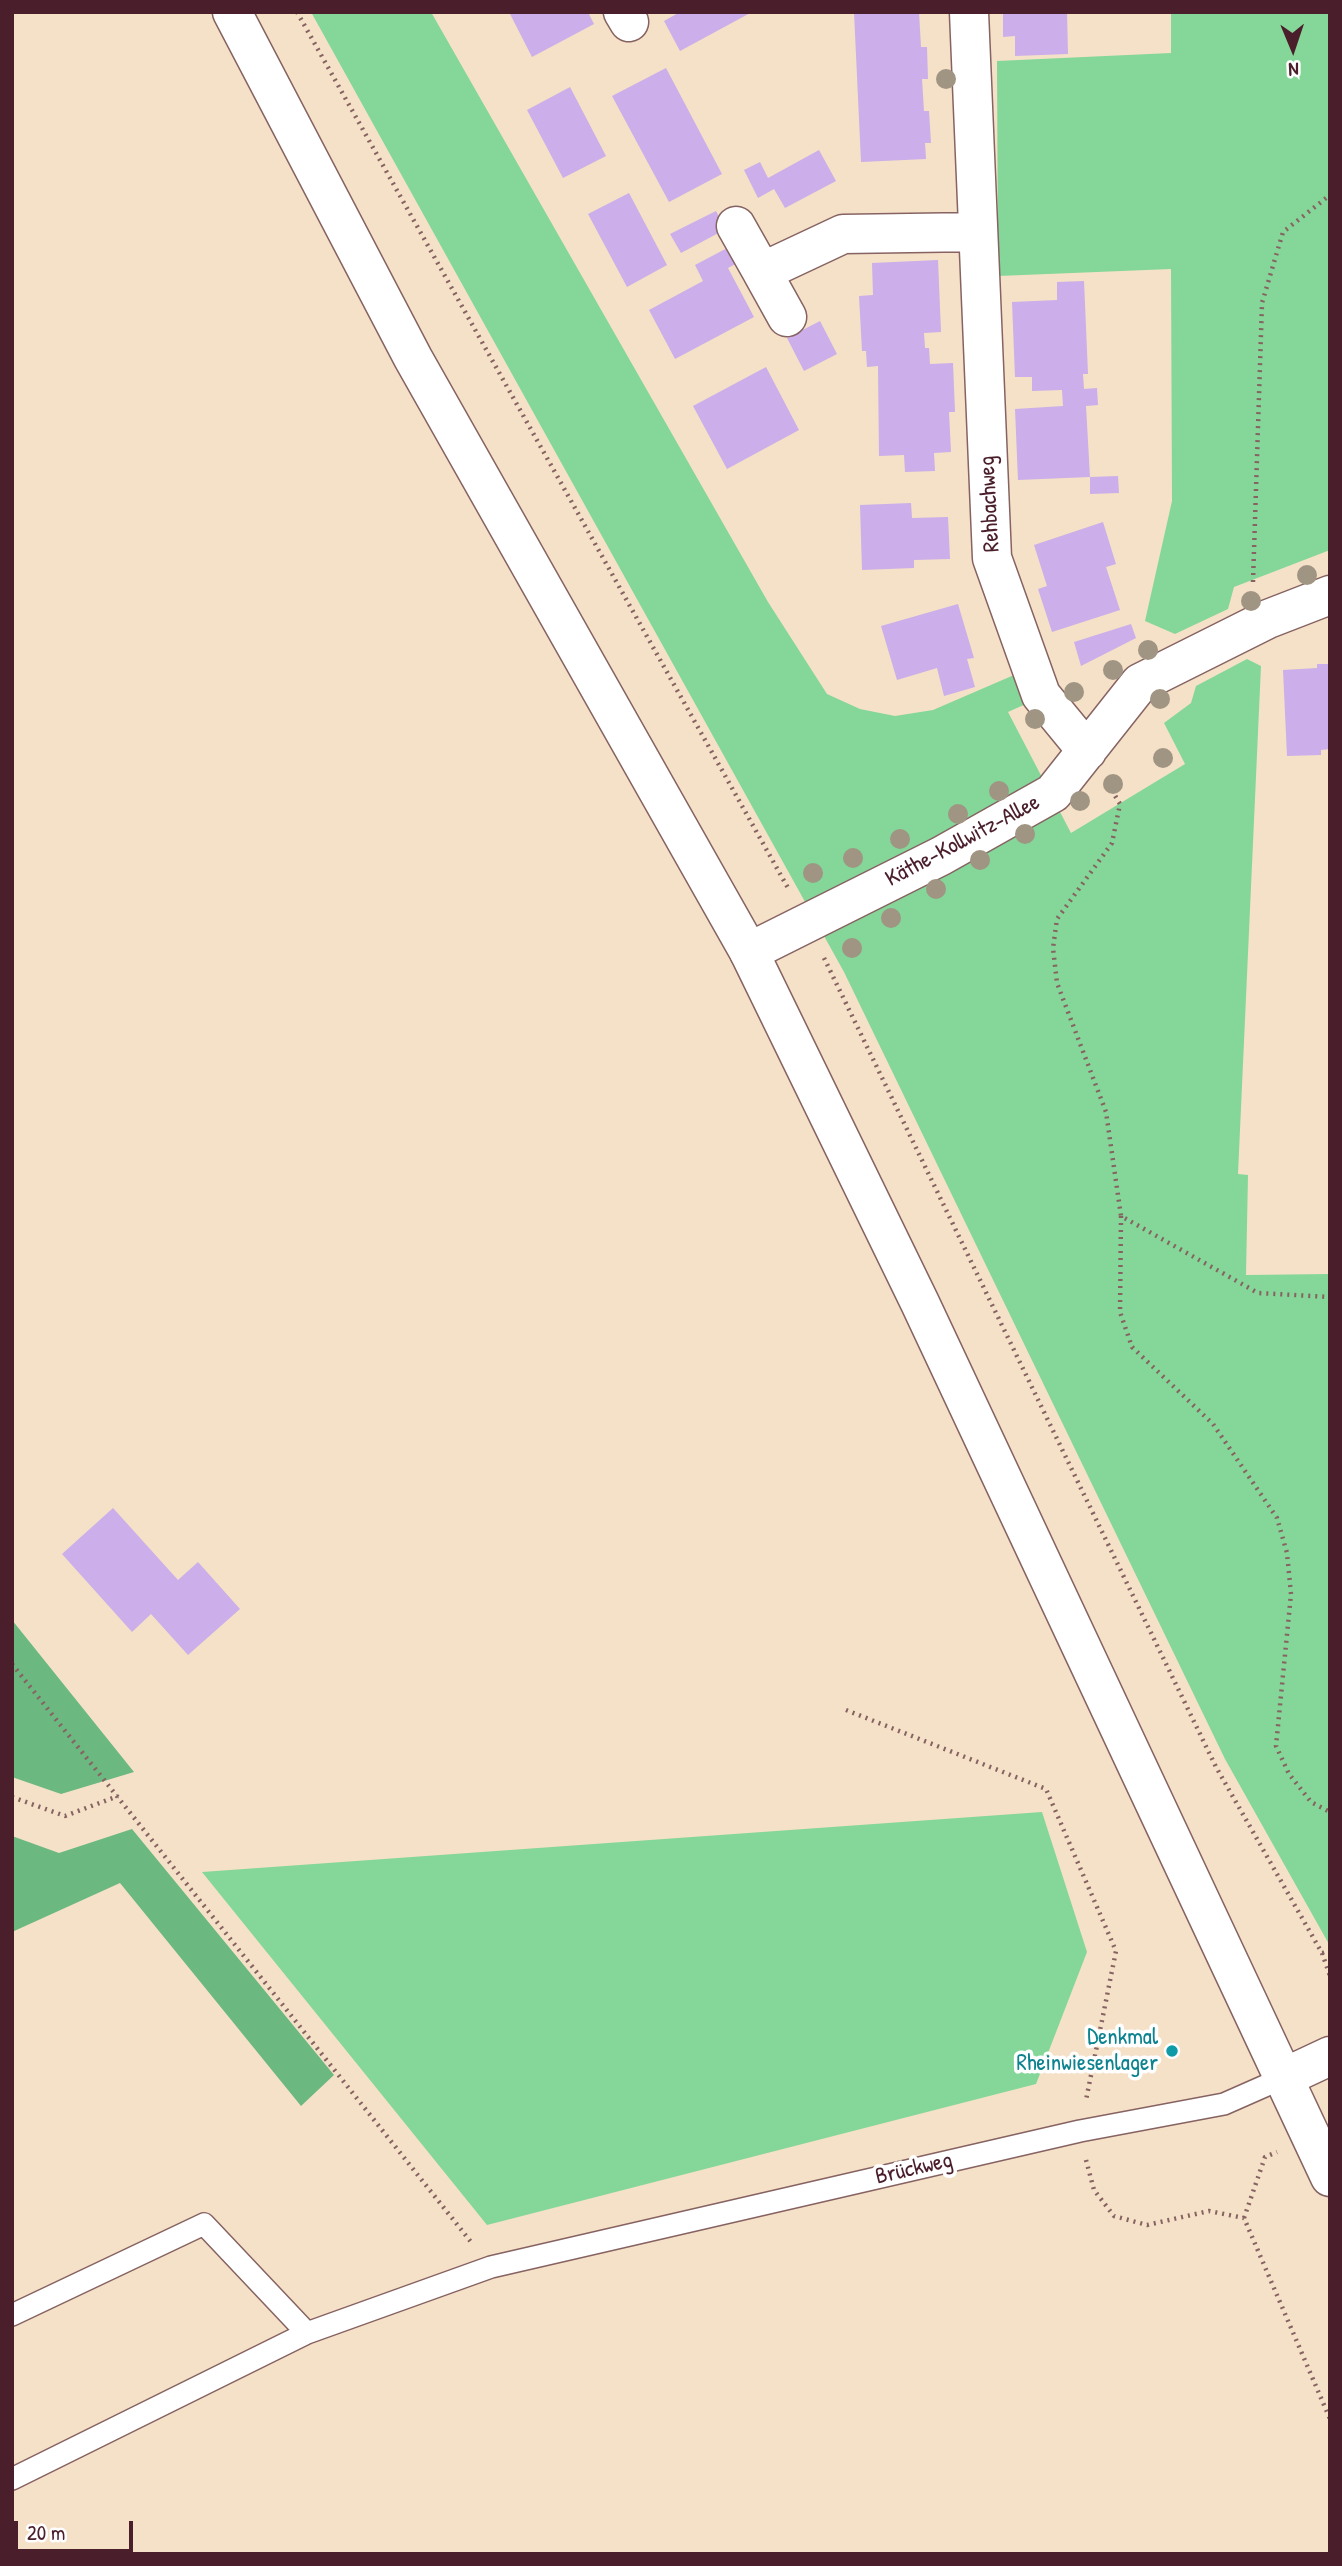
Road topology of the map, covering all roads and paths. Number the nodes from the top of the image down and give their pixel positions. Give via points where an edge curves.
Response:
1 (232, 12) edge
2 (297, 12) edge
3 (969, 12) edge
4 (1330, 195) edge
5 (736, 226) dead end
6 (977, 232) junction
7 (762, 272) junction
8 (787, 317) dead end
9 (1330, 594) edge
10 (1268, 619) junction
11 (1087, 751) junction
12 (807, 922) junction
13 (749, 953) junction
14 (1121, 1216) junction
15 (1330, 1297) edge
16 (12, 1664) edge
17 (846, 1710) dead end
18 (118, 1796) junction
19 (12, 1797) edge
20 (1330, 1812) edge
21 (1330, 1952) edge
22 (1322, 1953) junction
23 (1330, 1976) edge
24 (1330, 2056) edge
25 (1283, 2078) junction
26 (1080, 2131) junction
27 (1311, 2137) junction
28 (1330, 2177) edge
29 (1244, 2218) junction
30 (491, 2267) junction
31 (12, 2315) edge
32 (307, 2333) junction
33 (1330, 2418) edge
34 (12, 2479) edge

1 - 13 street via 413,358
2 - 12 path
3 - 6 street, Rehbachweg
4 - 10 path via 1283,232 1262,303 1252,578
5 - 7 street
6 - 7 street via 843,234
6 - 11 street, Rehbachweg via 992,558 1041,695
7 - 8 street
9 - 10 street, Käthe-Kollwitz-Allee
10 - 11 street, Käthe-Kollwitz-Allee via 1140,684
11 - 12 street, Käthe-Kollwitz-Allee via 1053,793 941,856
11 - 14 path via 1120,804 1112,843 1057,919 1053,948 1057,983 1106,1112
12 - 13 street, Käthe-Kollwitz-Allee
12 - 22 path via 1216,1767
13 - 25 street via 920,1303
14 - 15 path via 1258,1293
14 - 20 path via 1120,1312 1132,1347 1213,1424 1277,1518 1291,1594 1276,1746 1311,1802
16 - 18 path
17 - 26 path via 1046,1788 1116,1951
18 - 19 path via 65,1816
18 - 30 path
21 - 22 path
22 - 23 path
24 - 25 street, Brückweg
25 - 26 lane, Brückweg via 1224,2104
25 - 27 street
26 - 29 path via 1094,2190 1114,2216 1147,2225 1209,2211
26 - 30 lane, Brückweg
27 - 28 street
27 - 29 path via 1265,2157
29 - 33 path
30 - 32 lane, Brückweg
31 - 32 lane via 204,2224
32 - 34 lane, Brückweg

